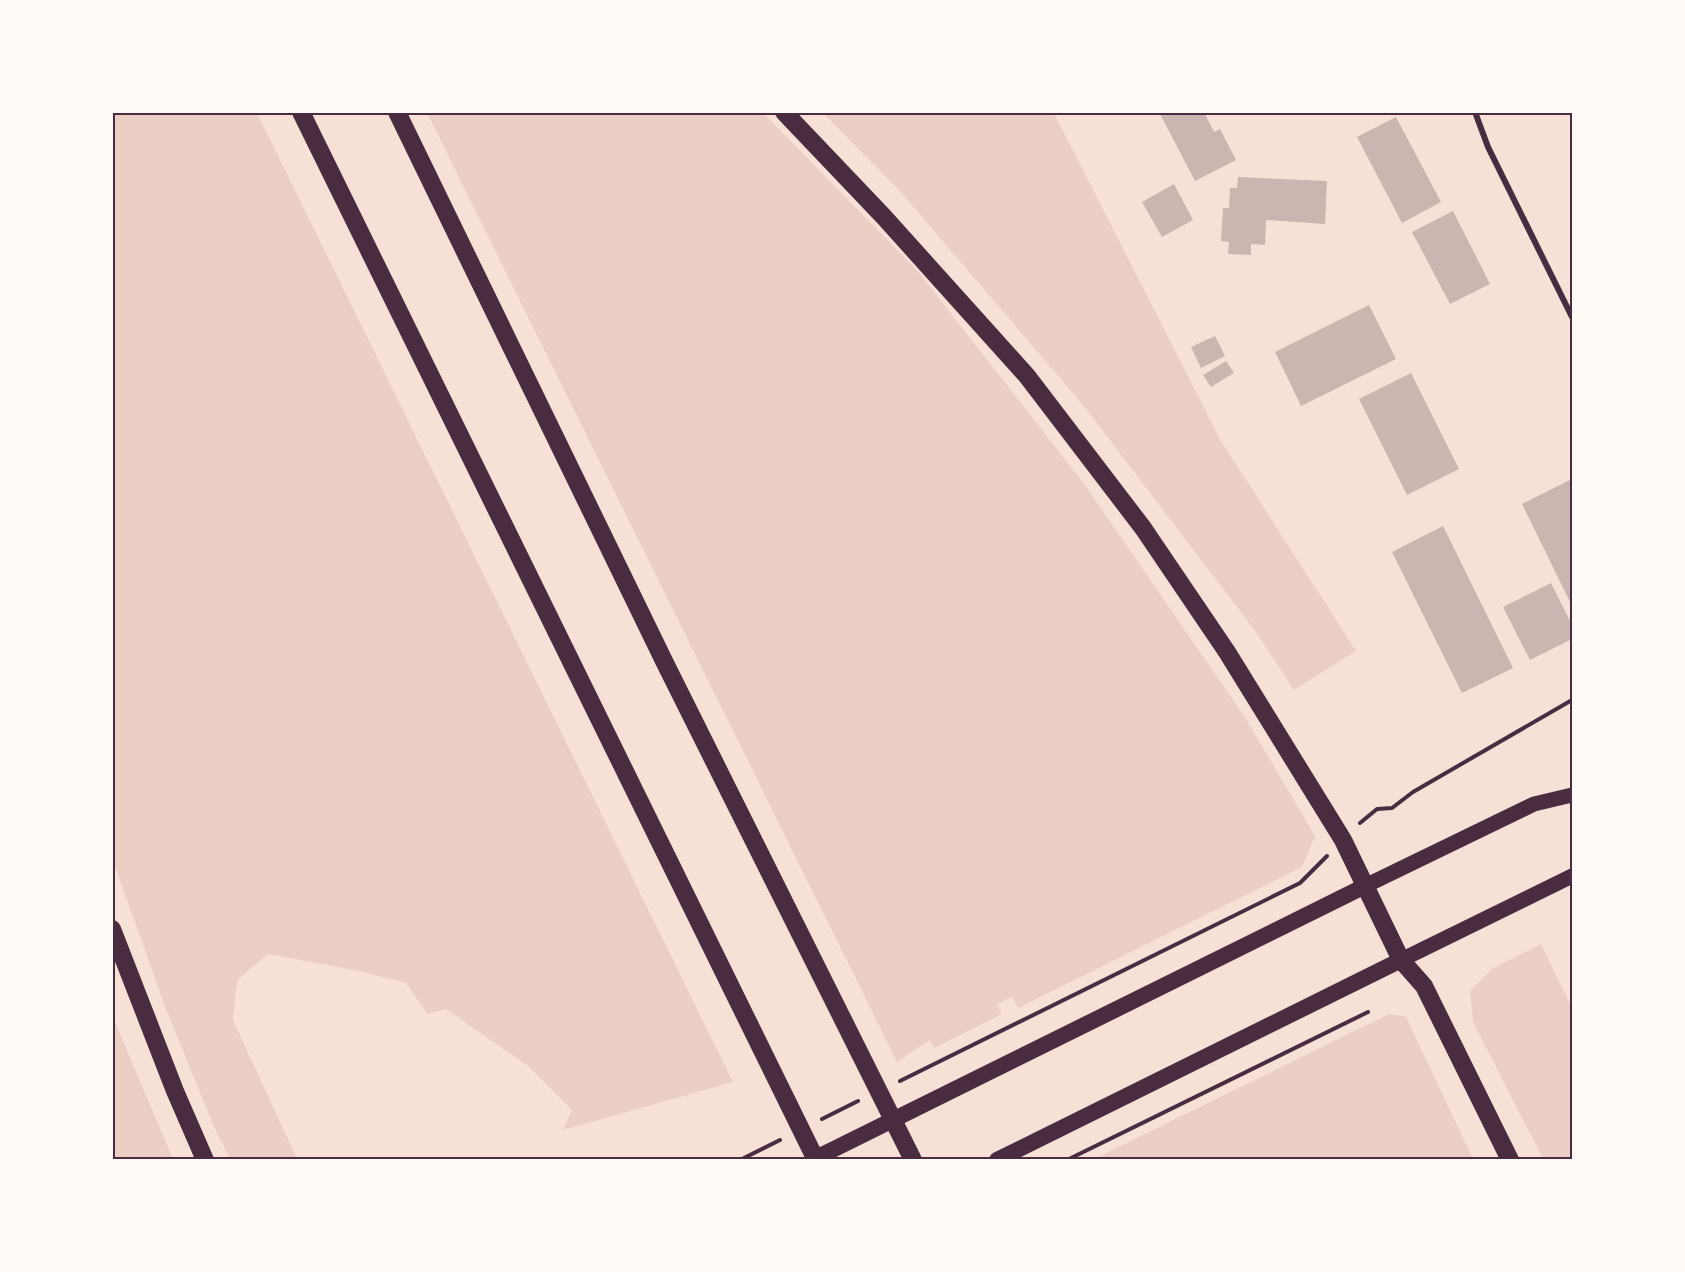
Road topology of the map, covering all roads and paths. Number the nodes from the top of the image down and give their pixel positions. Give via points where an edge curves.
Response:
1 (301, 112) edge
2 (397, 112) edge
3 (784, 112) edge
4 (1475, 112) edge
5 (1572, 317) edge
6 (1572, 700) edge
7 (1572, 795) edge
8 (1365, 818) dead end
9 (1572, 876) edge
10 (1300, 883) dead end
11 (1365, 886) junction
12 (112, 929) edge
13 (1401, 960) junction
14 (1368, 1012) dead end
15 (898, 1081) dead end
16 (866, 1097) dead end
17 (814, 1123) dead end
18 (782, 1139) dead end
19 (205, 1160) edge
20 (740, 1160) edge
21 (814, 1160) edge
22 (914, 1160) edge
23 (997, 1160) edge
24 (1067, 1160) edge
25 (1510, 1160) edge

1 - 21 highway
2 - 22 highway via 665,663
3 - 11 highway via 1027,376 1143,528 1343,840
4 - 5 street via 1488,147
6 - 8 path via 1392,808 1377,809
7 - 11 main road via 1534,804
9 - 13 main road
10 - 15 path
11 - 13 highway
11 - 21 highway
12 - 19 highway
13 - 23 highway
13 - 25 highway via 1424,986
14 - 24 path
16 - 17 path
18 - 20 path

